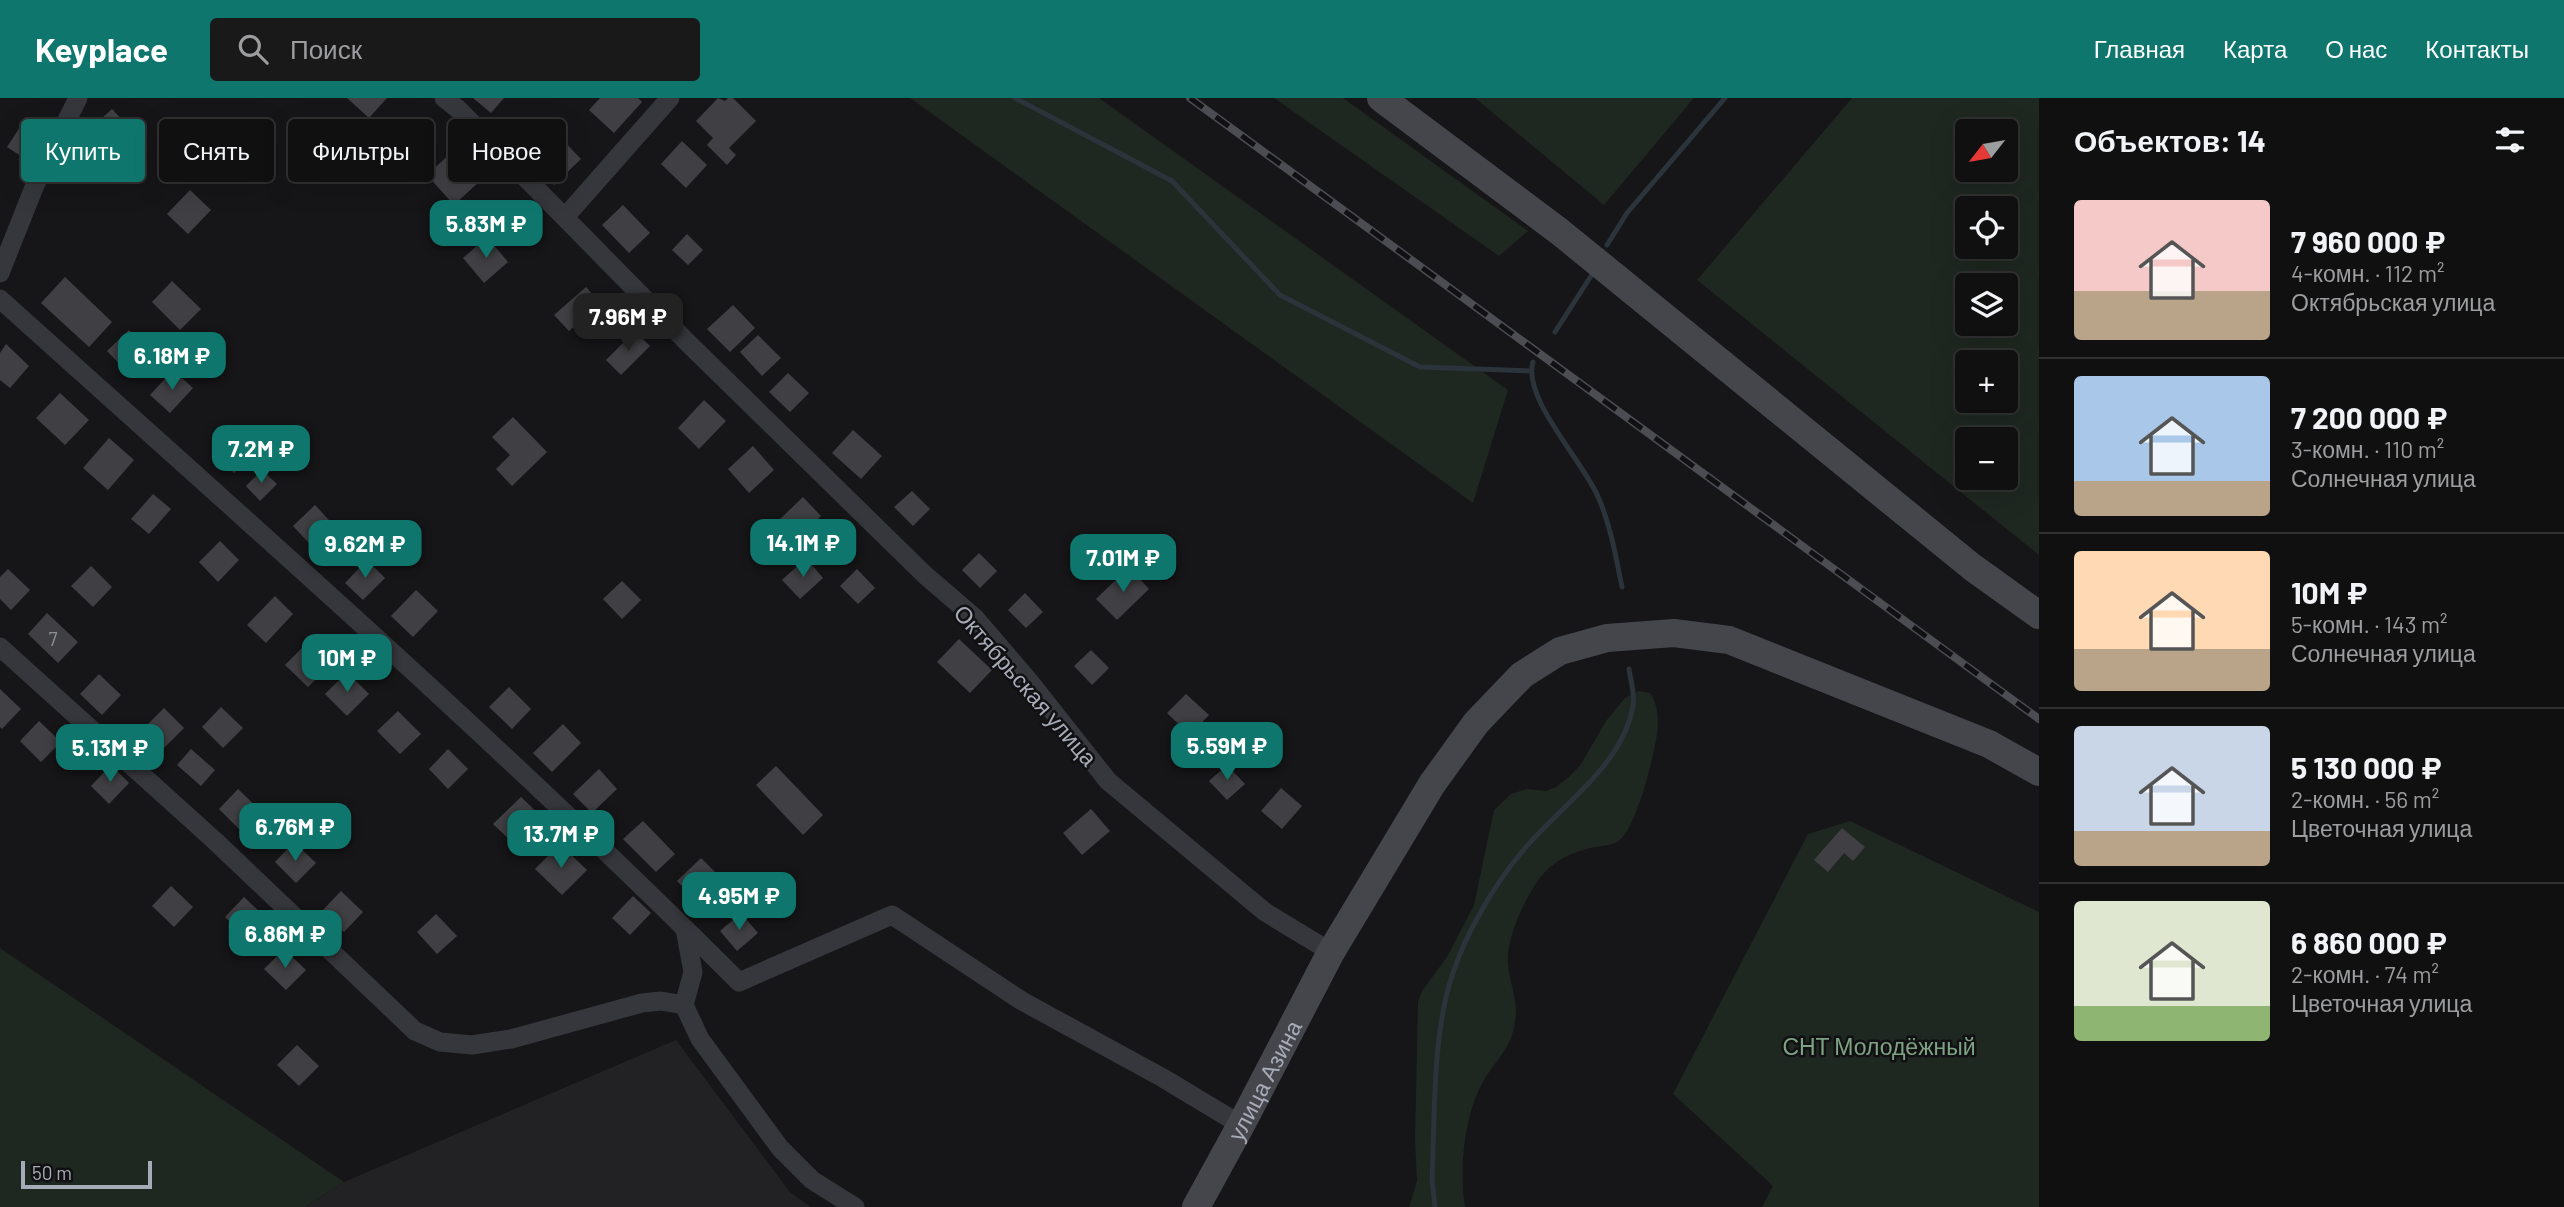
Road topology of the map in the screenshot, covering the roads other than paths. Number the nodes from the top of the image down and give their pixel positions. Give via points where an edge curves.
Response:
1 (78, 98) edge
2 (444, 98) edge
3 (670, 98) edge
4 (1381, 98) edge
5 (565, 217) junction
6 (0, 273) edge
7 (0, 299) edge
8 (2039, 615) edge
9 (0, 647) edge
10 (2039, 772) edge
11 (685, 929) junction
12 (1331, 952) junction
13 (684, 1005) junction
14 (1241, 1125) junction
15 (855, 1207) edge
16 (1196, 1207) edge

1 - 6 street via 35,184
2 - 5 street, Октябрьская улица
3 - 5 street
4 - 8 street via 1560,232 1972,567
5 - 12 street, Октябрьская улица via 688,343 975,618 1108,780 1265,912
7 - 11 street via 303,572
9 - 13 street via 214,840 415,1031 440,1042 472,1045 511,1039 642,1003
10 - 12 street, улица Азина via 1989,744 1729,640 1674,633 1607,638 1560,651 1522,676 1476,723 1432,784
11 - 13 street via 693,972
11 - 14 street via 739,982 892,915 1022,1001
12 - 14 street, улица Азина
13 - 15 street via 700,1039 780,1148 812,1180
14 - 16 street, улица Азина

